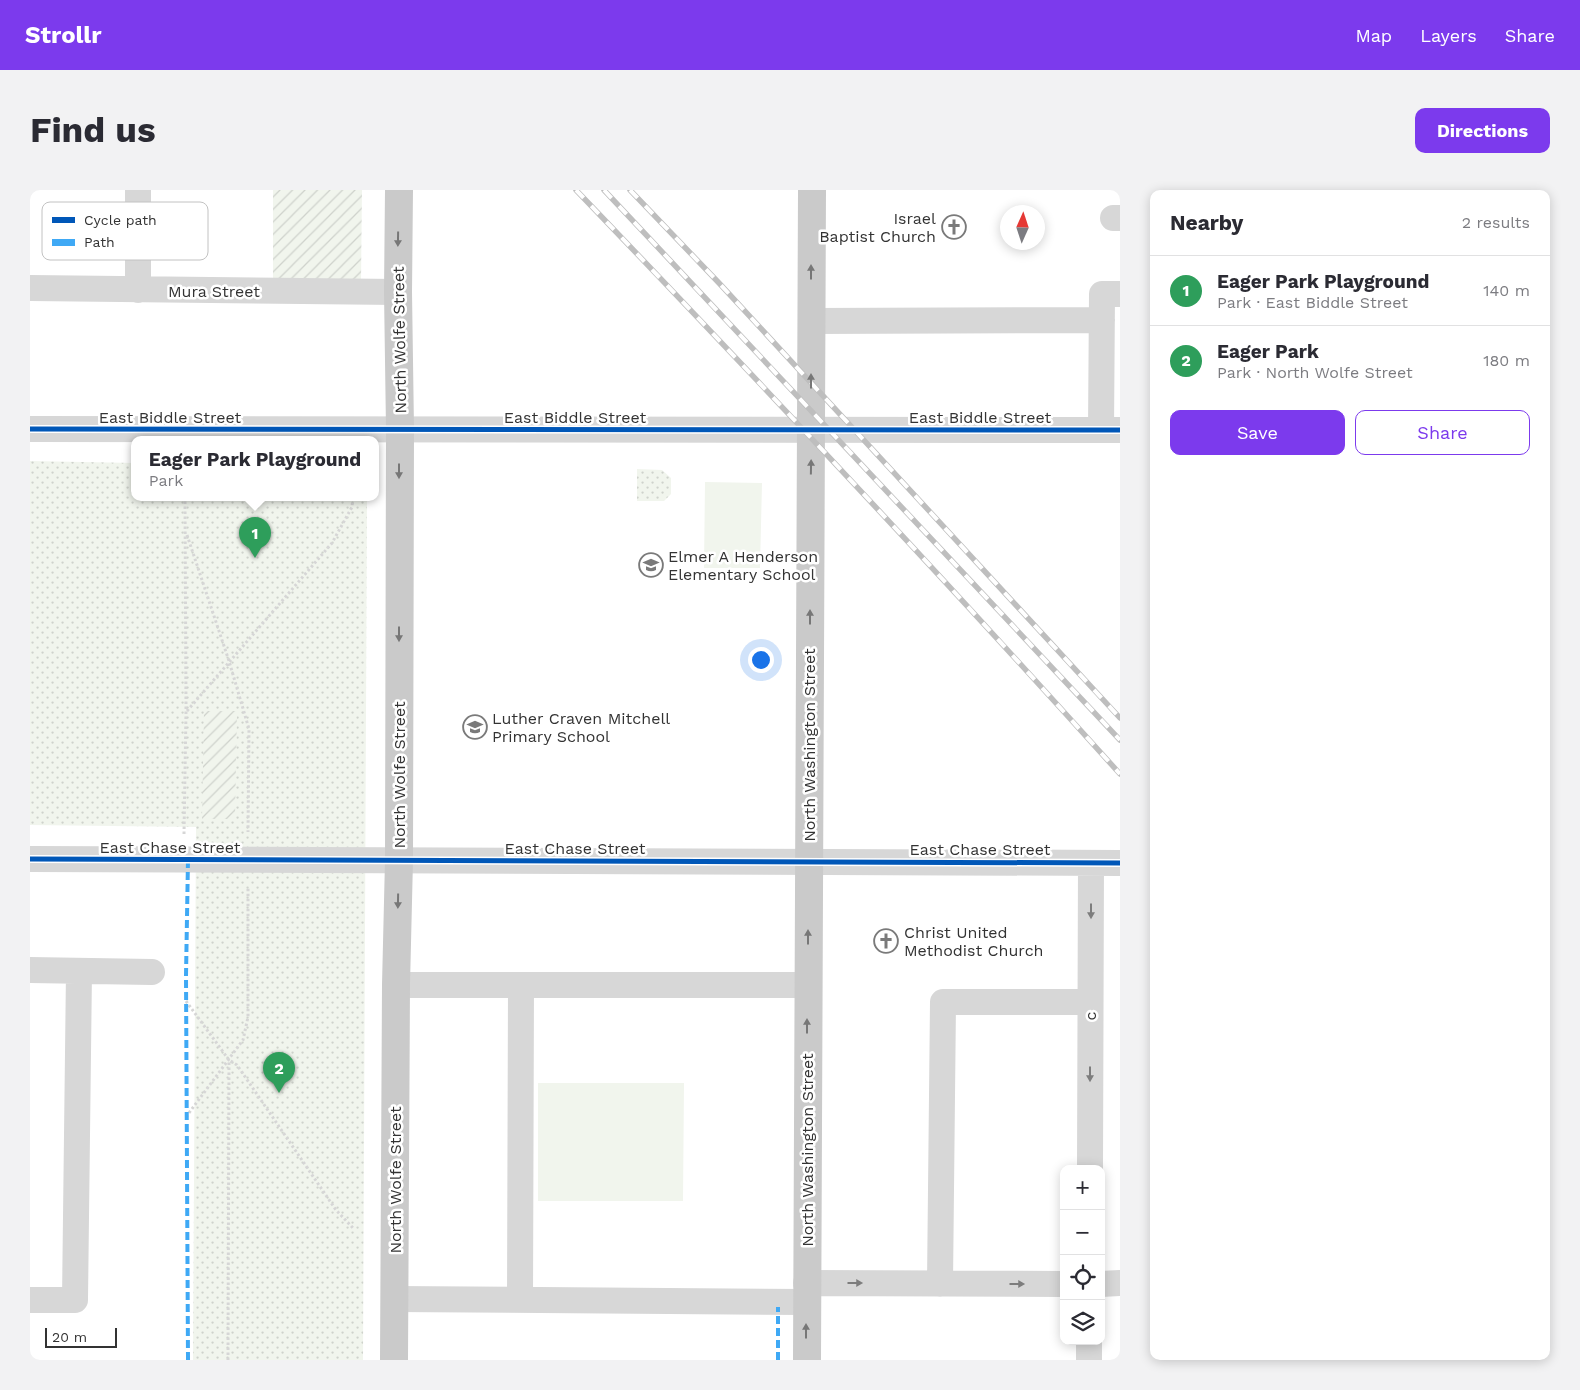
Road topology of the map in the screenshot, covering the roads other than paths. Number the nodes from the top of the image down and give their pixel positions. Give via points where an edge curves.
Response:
1 (399, 190) edge
2 (812, 190) edge
3 (138, 260) edge
4 (30, 288) edge
5 (138, 290) junction
6 (398, 292) junction
7 (1108, 303) edge
8 (811, 321) junction
9 (30, 429) edge
10 (400, 429) junction
11 (811, 429) junction
12 (1111, 430) edge
13 (30, 859) edge
14 (399, 860) junction
15 (808, 862) junction
16 (1091, 862) junction
17 (1120, 862) edge
18 (30, 970) edge
19 (79, 971) junction
20 (152, 972) dead end
21 (396, 985) junction
22 (521, 985) junction
23 (807, 985) junction
24 (1090, 1002) junction
25 (1090, 1165) edge
26 (1120, 1283) edge
27 (940, 1284) junction
28 (1060, 1284) edge
29 (1105, 1284) edge
30 (806, 1292) junction
31 (394, 1299) junction
32 (30, 1300) edge
33 (520, 1300) junction
34 (1089, 1345) edge
35 (394, 1360) edge
36 (806, 1360) edge
37 (1090, 1360) edge

1 -> 6 main road, North Wolfe Street
8 -> 2 main road, North Washington Street
3 - 5 street
4 - 5 street, Mura Street
5 - 6 street, Mura Street
6 - 10 main road, North Wolfe Street
7 - 8 street
7 - 12 street
11 -> 8 main road, North Washington Street
9 - 10 street, East Biddle Street
10 - 11 street, East Biddle Street
10 -> 14 main road, North Wolfe Street
11 - 12 street, East Biddle Street
15 -> 11 main road, North Washington Street
13 - 14 street, East Chase Street
14 - 15 street, East Chase Street
14 -> 21 main road, North Wolfe Street
15 - 16 street, East Chase Street
23 -> 15 main road, North Washington Street
16 - 17 street, East Chase Street
16 -> 24 street, c
18 - 19 street
19 - 20 street
19 - 32 street via 75,1300
21 - 22 street
21 - 31 main road, North Wolfe Street
22 - 23 street
22 - 33 street
30 -> 23 main road, North Washington Street
24 -> 25 street, c
24 - 27 street via 943,1002
26 - 29 street
27 -> 28 street
30 -> 27 street
30 - 33 street
36 -> 30 main road, North Washington Street
31 - 33 street
31 - 35 main road, North Wolfe Street
34 - 37 street

